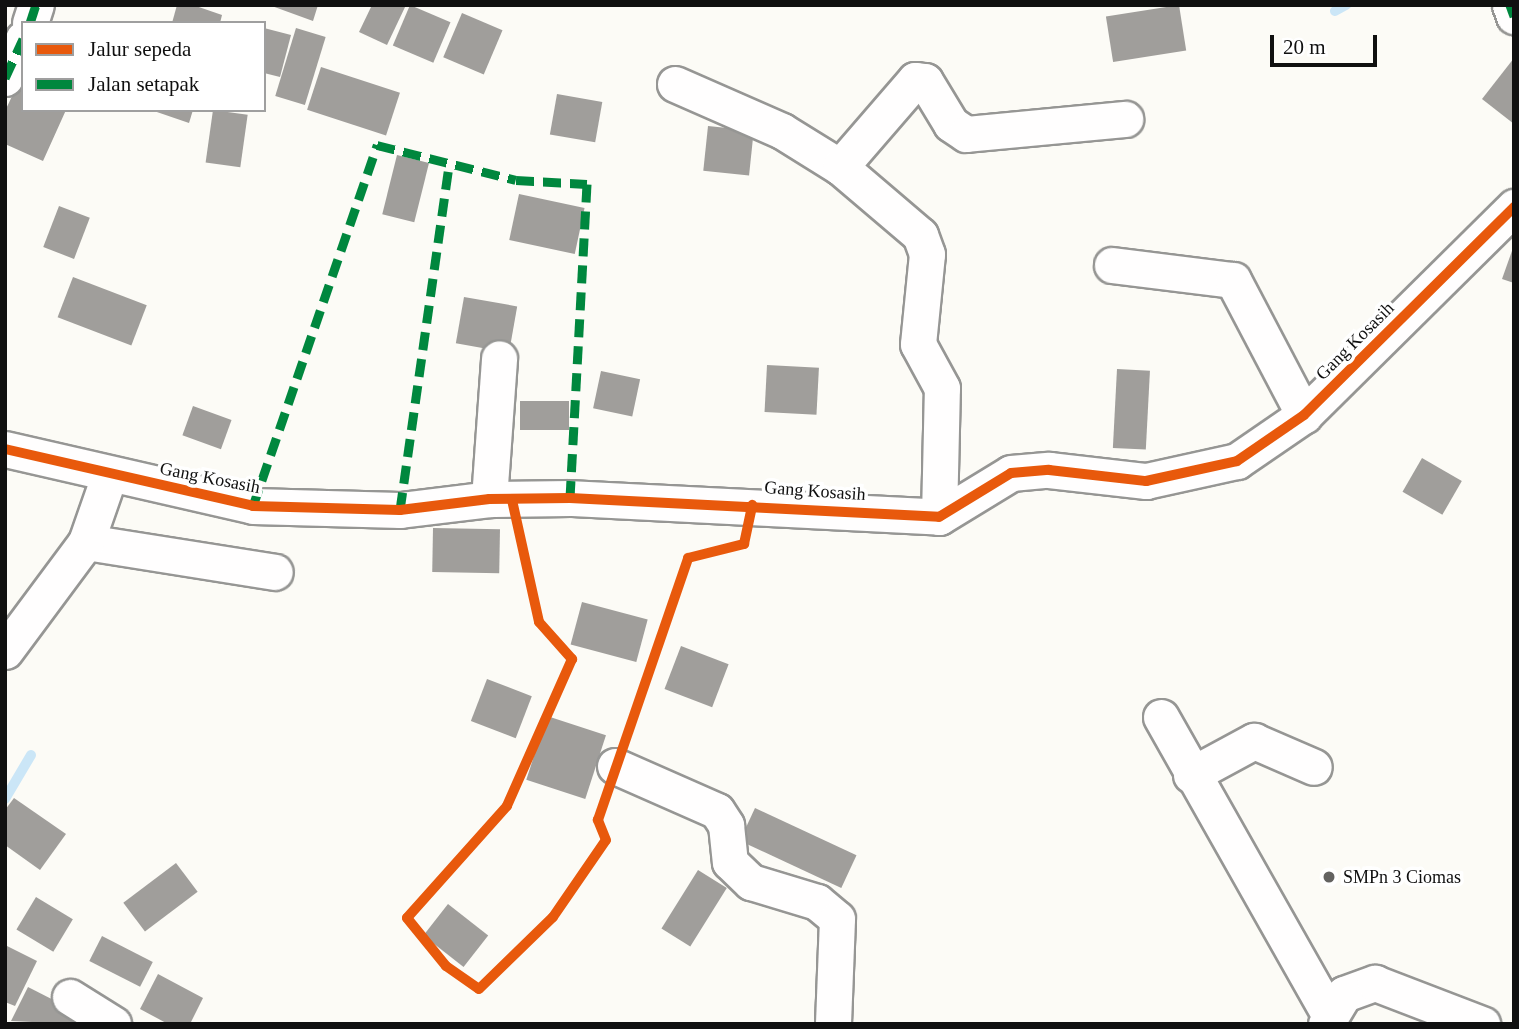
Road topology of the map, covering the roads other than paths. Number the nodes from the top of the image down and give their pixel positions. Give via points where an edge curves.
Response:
1 (1510, 5) edge
2 (1514, 16) edge
3 (21, 43) edge
4 (5, 78) edge
5 (675, 85) dead end
6 (1125, 119) dead end
7 (840, 167) junction
8 (1514, 207) edge
9 (1112, 265) dead end
10 (499, 358) dead end
11 (1304, 415) junction
12 (5, 449) edge
13 (108, 476) junction
14 (489, 499) junction
15 (939, 517) junction
16 (86, 542) junction
17 (275, 572) dead end
18 (5, 651) edge
19 (1161, 717) dead end
20 (615, 766) dead end
21 (1314, 767) dead end
22 (1191, 775) junction
23 (70, 997) dead end
24 (1328, 1019) edge
25 (113, 1024) edge
26 (833, 1024) edge
27 (1482, 1024) edge

1 - 2 street
3 - 4 street
5 - 7 street via 782,131
6 - 7 street via 965,135 951,124 925,81 915,80
7 - 15 street via 920,236 927,254 918,344 942,388
8 - 11 street, Gang Kosasih
9 - 11 street via 1233,280
10 - 14 street
11 - 15 street, Gang Kosasih via 1237,461 1195,473 1120,482 1049,470 1011,474
12 - 13 street, Gang Kosasih
13 - 14 street, Gang Kosasih via 253,506 400,510
13 - 16 street
14 - 15 street, Gang Kosasih
16 - 17 street
16 - 18 street
19 - 22 street
20 - 26 street via 717,811 726,825 730,862 751,882 817,902 837,919
21 - 22 street via 1254,741
22 - 24 street
23 - 25 street
24 - 27 street via 1354,987 1375,983

